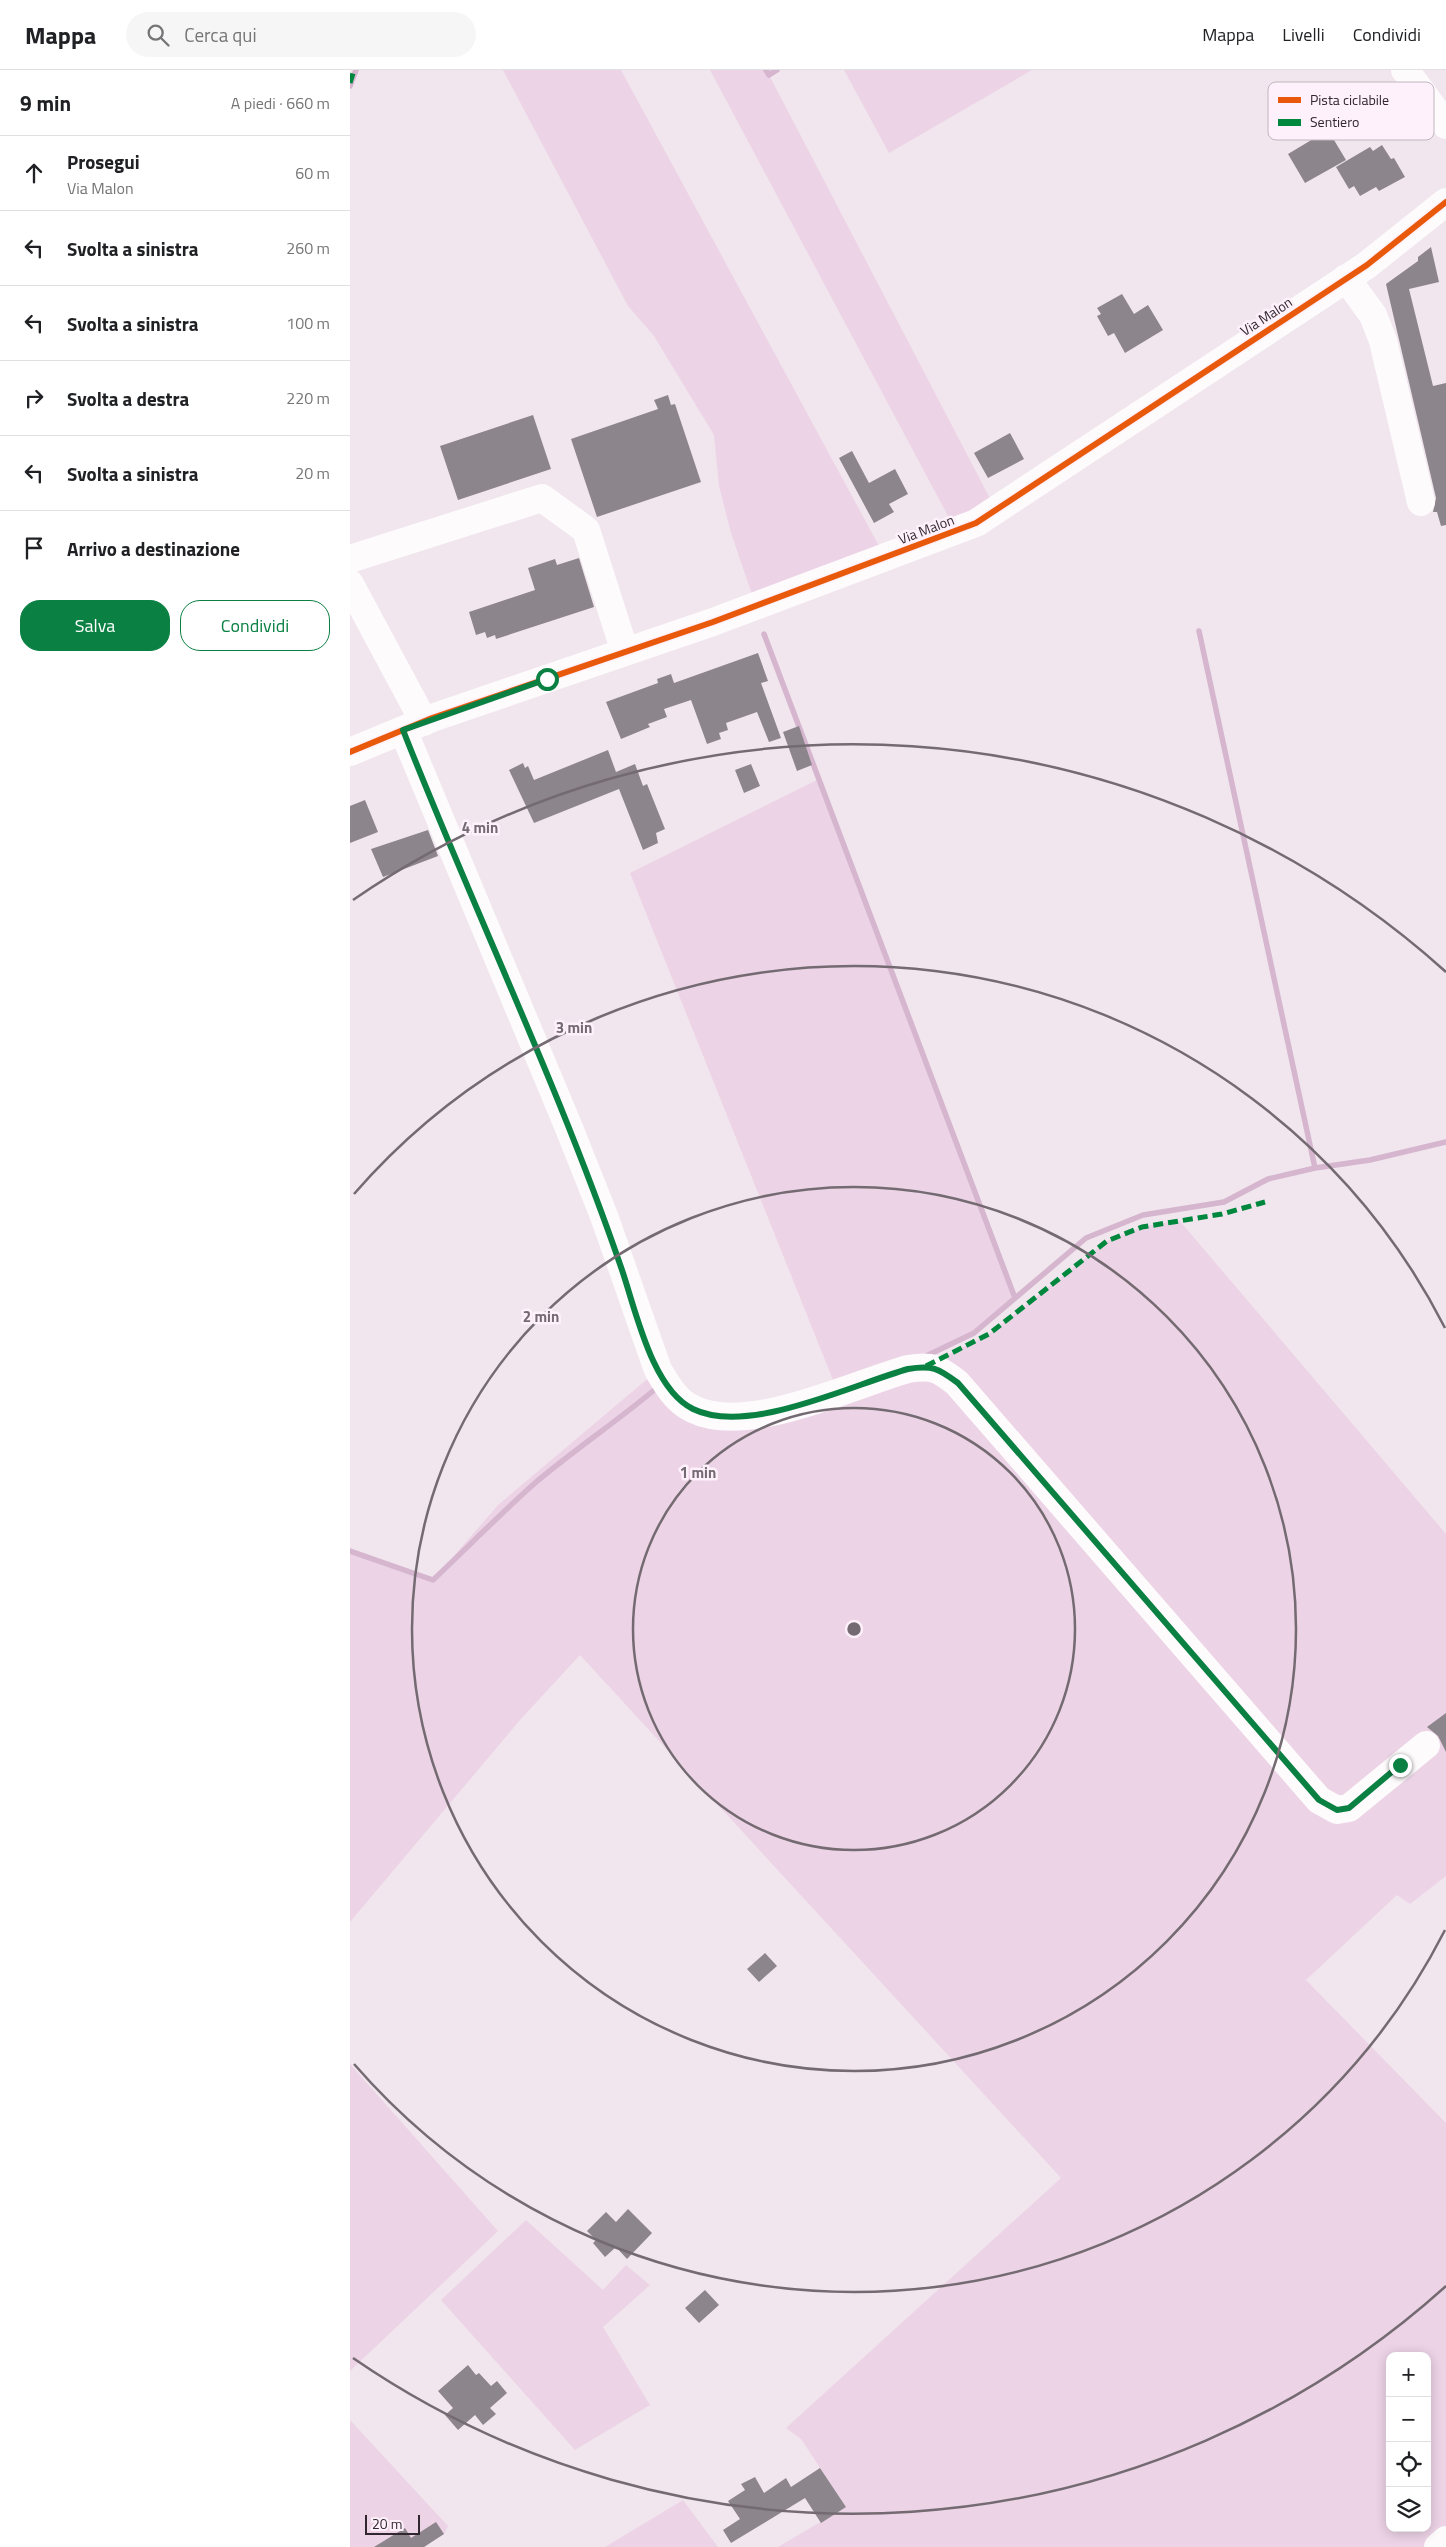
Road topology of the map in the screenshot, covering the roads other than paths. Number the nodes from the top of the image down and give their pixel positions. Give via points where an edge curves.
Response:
1 (1405, 70) edge
2 (1414, 82) edge
3 (1434, 109) edge
4 (1446, 125) edge
5 (1446, 202) edge
6 (1346, 278) junction
7 (1421, 502) dead end
8 (350, 559) edge
9 (350, 584) edge
10 (625, 652) junction
11 (413, 726) junction
12 (350, 752) edge
13 (1426, 1744) dead end
14 (1446, 2540) edge
15 (1438, 2547) edge

1 - 2 street
3 - 4 street
5 - 6 street, Via Malon via 1374,260
6 - 7 street via 1373,316 1383,340
6 - 10 street, Via Malon via 976,523
8 - 10 street via 542,498 586,530
9 - 11 street
10 - 11 street, Via Malon
11 - 12 street, Via Malon
11 - 13 street via 604,1216 664,1380 692,1409 710,1416 737,1418 769,1413 908,1369 926,1366 941,1370 958,1383 1319,1800 1337,1810 1349,1808
14 - 15 street

